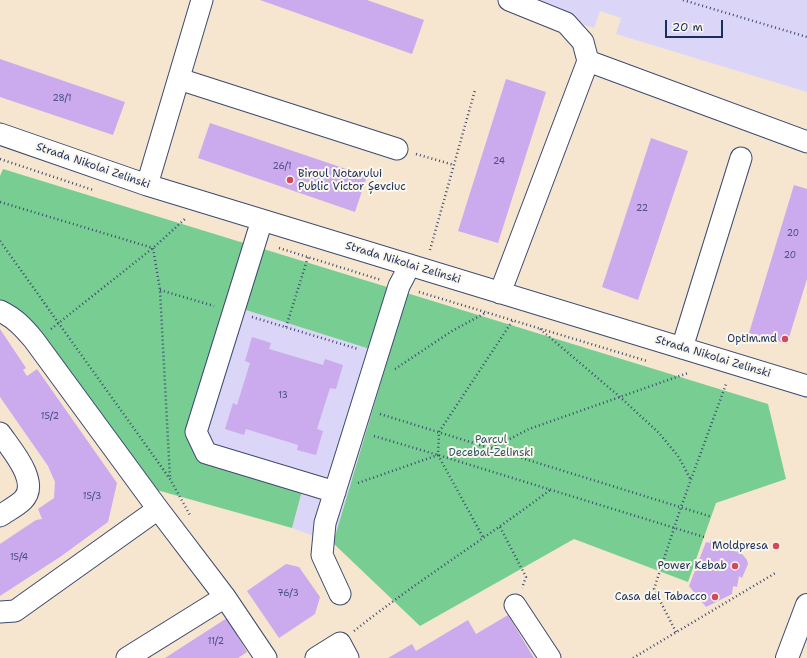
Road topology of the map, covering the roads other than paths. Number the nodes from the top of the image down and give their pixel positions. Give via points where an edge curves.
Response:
1 (202, 0) edge
2 (509, 0) edge
3 (588, 61) junction
4 (179, 79) junction
5 (1, 138) edge
6 (807, 142) edge
7 (397, 149) road end
8 (741, 158) dead end
9 (147, 185) junction
10 (262, 220) junction
11 (410, 265) junction
12 (500, 292) junction
13 (0, 311) edge
14 (682, 348) junction
15 (807, 386) edge
16 (0, 433) edge
17 (334, 492) junction
18 (158, 509) junction
19 (0, 516) edge
20 (340, 594) dead end
21 (226, 597) junction
22 (515, 604) road end
23 (807, 605) edge
24 (0, 612) edge
25 (344, 650) edge
26 (127, 658) edge
27 (266, 658) edge
28 (316, 658) edge
29 (550, 658) edge
30 (787, 658) edge

1 - 4 street
2 - 3 street via 566,23 583,42
3 - 6 street
3 - 12 street
4 - 7 street
4 - 9 street
5 - 9 street, Strada Nikolai Zelinski
8 - 14 street
9 - 10 street, Strada Nikolai Zelinski
10 - 11 street, Strada Nikolai Zelinski
10 - 17 street via 196,432 206,453
11 - 12 street, Strada Nikolai Zelinski
11 - 17 street via 399,286
12 - 14 street, Strada Nikolai Zelinski
13 - 18 street via 22,325 34,340
14 - 15 street, Strada Nikolai Zelinski
16 - 19 street via 24,468 28,479 28,490 24,499
17 - 20 street via 325,522 322,555
18 - 21 street
18 - 24 street via 15,611
21 - 26 street
21 - 27 street
22 - 29 street
23 - 30 main road
25 - 28 street

